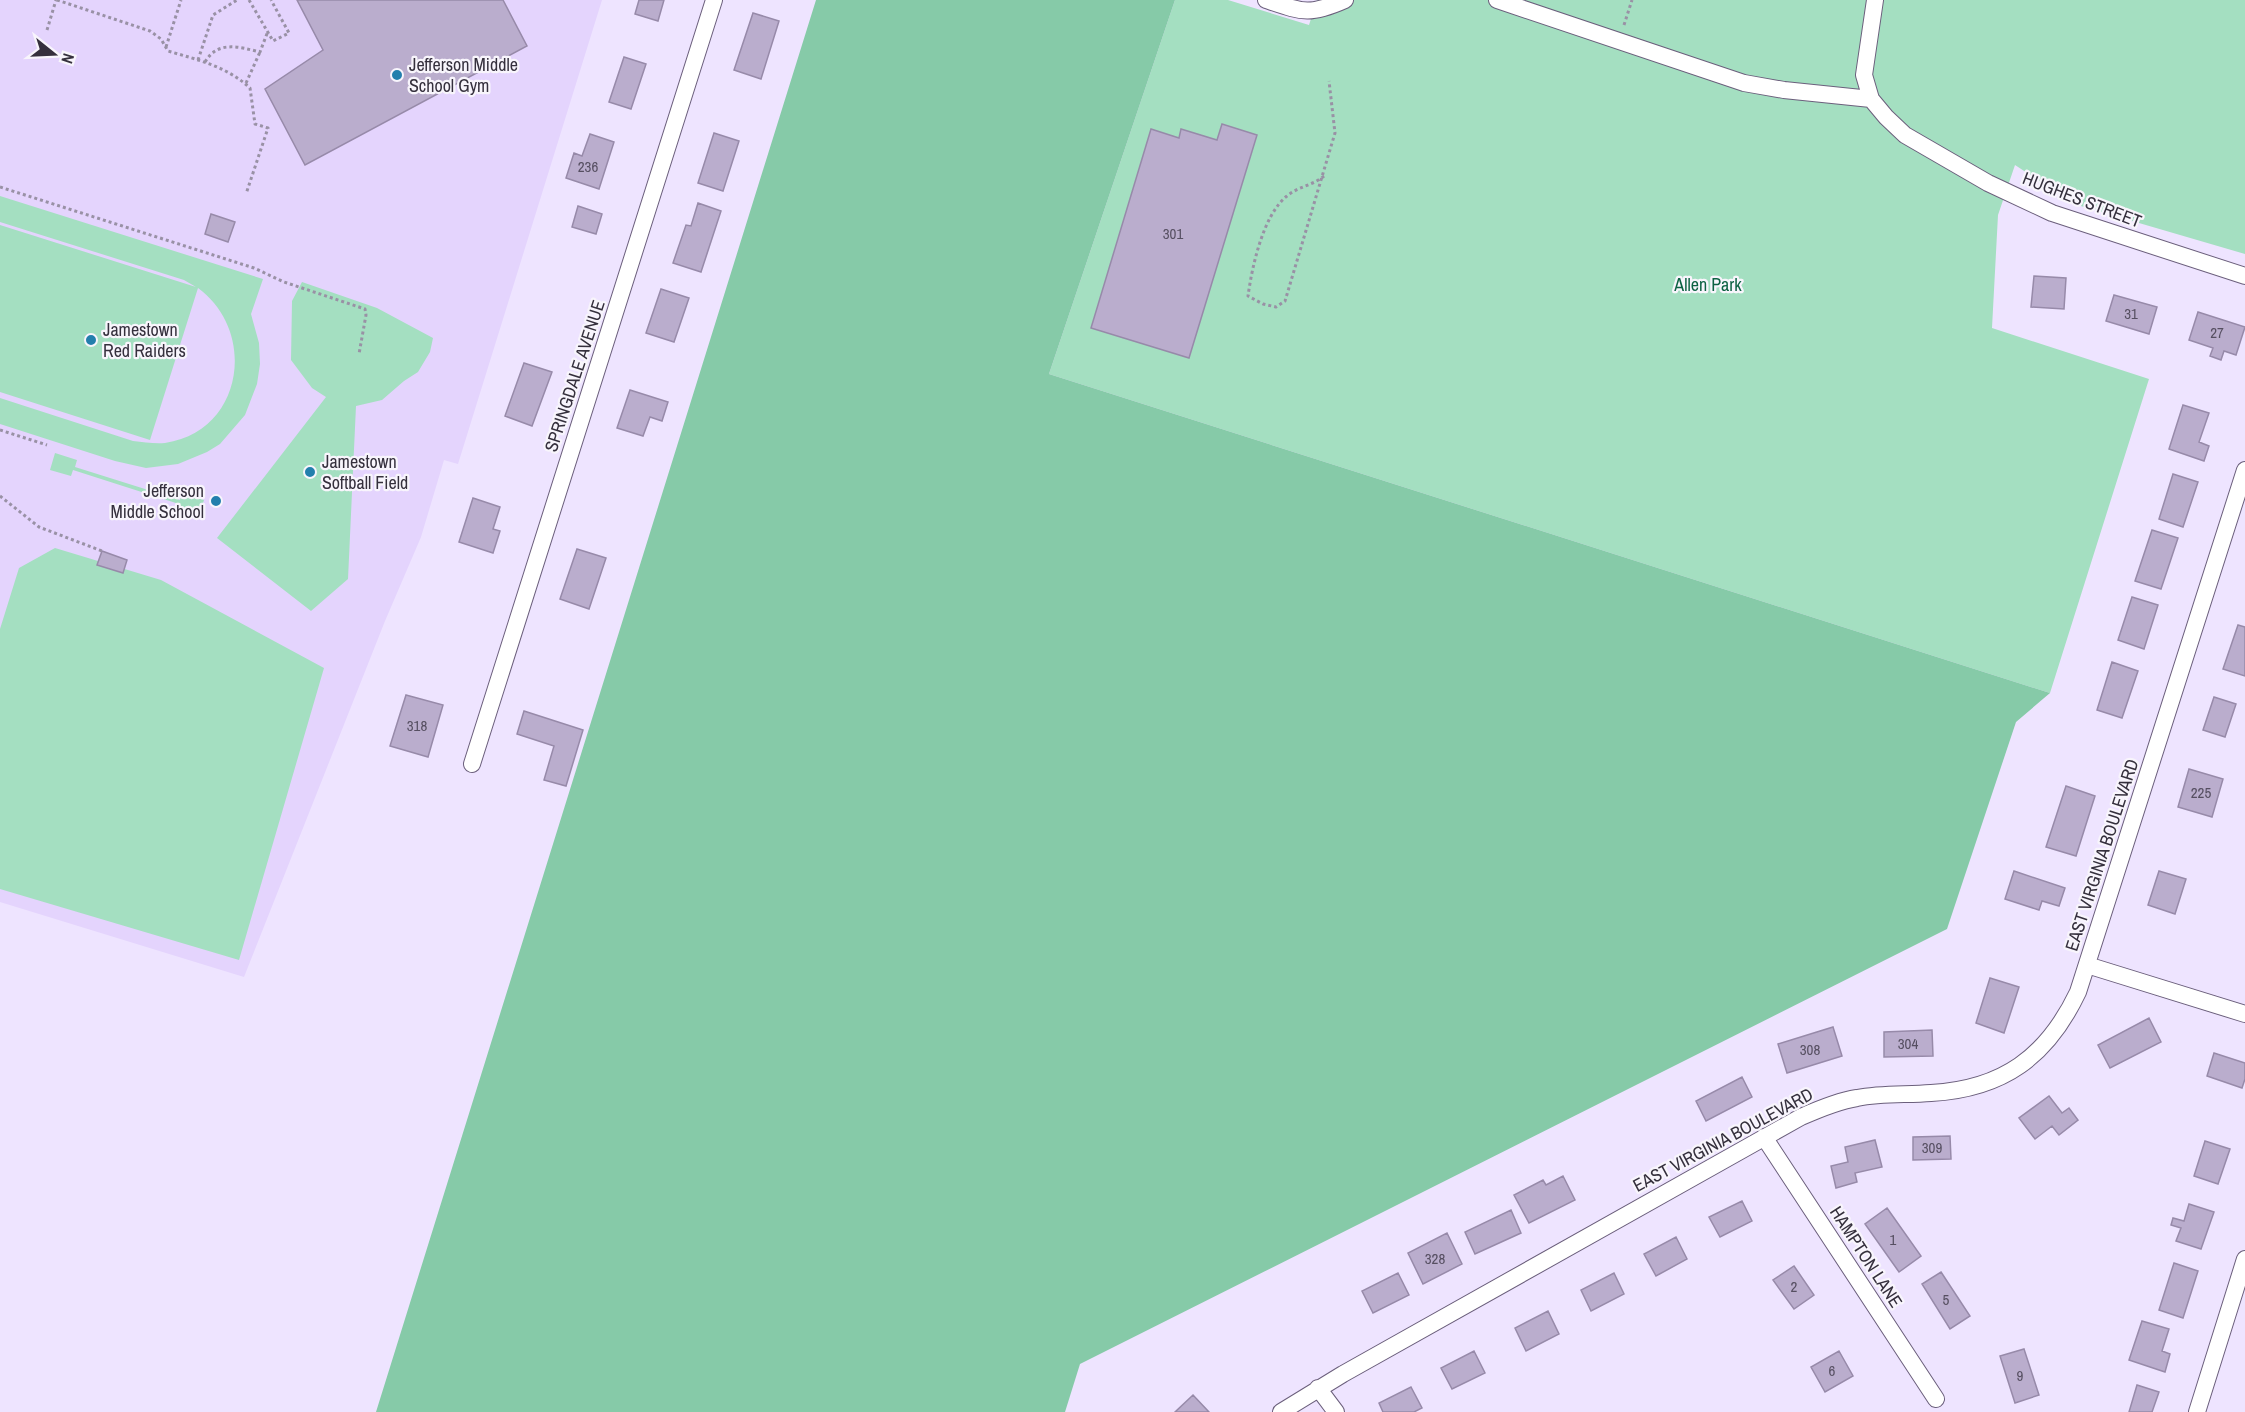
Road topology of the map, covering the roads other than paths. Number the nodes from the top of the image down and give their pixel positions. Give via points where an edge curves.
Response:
1 (714, 0) edge
2 (1266, 0) edge
3 (1345, 0) edge
4 (1497, 0) edge
5 (1875, 0) edge
6 (1871, 99) junction
7 (2245, 276) edge
8 (2245, 470) edge
9 (472, 764) dead end
10 (2087, 964) junction
11 (2245, 1014) edge
12 (1764, 1137) junction
13 (2245, 1259) edge
14 (1318, 1388) junction
15 (1936, 1399) dead end
16 (1281, 1412) edge
17 (1336, 1412) edge
18 (2196, 1412) edge

1 - 9 street, SPRINGDALE AVENUE
2 - 3 street via 1307,11
4 - 6 street via 1744,83
5 - 6 street via 1864,75
6 - 7 street, HUGHES STREET via 1905,135 1988,183 2052,213
8 - 10 street, EAST VIRGINIA BOULEVARD
10 - 11 street
10 - 12 street, EAST VIRGINIA BOULEVARD via 2065,1019 2051,1038 2026,1061 1997,1079 1930,1094 1892,1093 1856,1098 1801,1117
12 - 14 street, EAST VIRGINIA BOULEVARD
12 - 15 street, HAMPTON LANE
13 - 18 street
14 - 16 street, EAST VIRGINIA BOULEVARD
14 - 17 street

